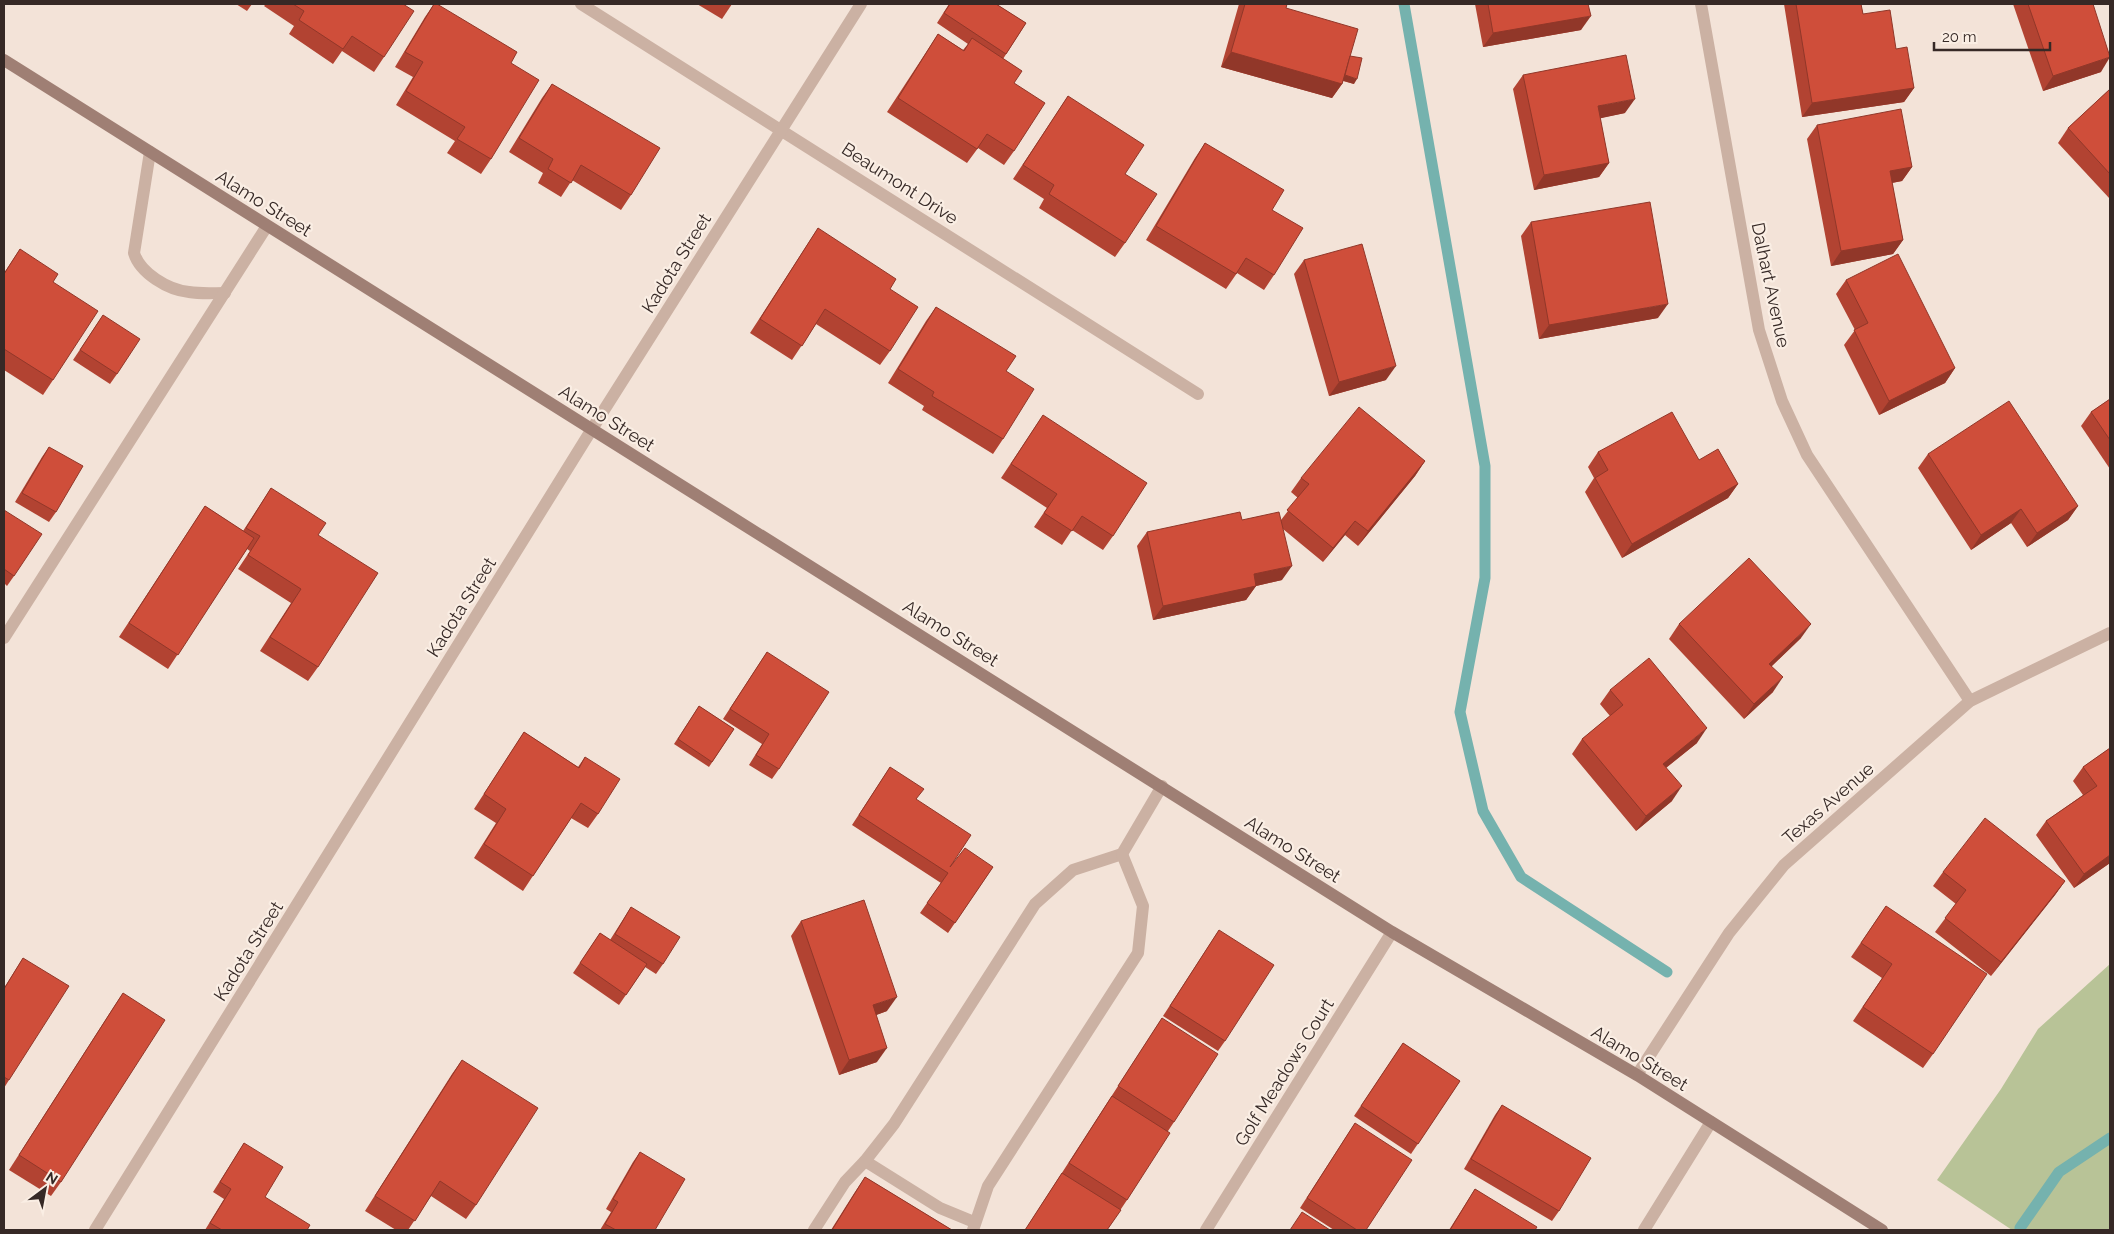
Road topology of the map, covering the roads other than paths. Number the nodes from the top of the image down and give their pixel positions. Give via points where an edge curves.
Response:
1 (581, 4) edge
2 (861, 4) edge
3 (1701, 4) edge
4 (4, 60) edge
5 (781, 128) junction
6 (150, 152) junction
7 (267, 226) junction
8 (225, 292) junction
9 (1198, 394) dead end
10 (592, 429) junction
11 (2110, 633) edge
12 (4, 638) edge
13 (1970, 701) junction
14 (1162, 786) junction
15 (1122, 854) junction
16 (1392, 932) junction
17 (1636, 1075) junction
18 (1711, 1122) junction
19 (865, 1161) junction
20 (973, 1226) edge
21 (95, 1230) edge
22 (814, 1230) edge
23 (1206, 1230) edge
24 (1644, 1230) edge
25 (1882, 1230) edge

1 - 5 street, Beaumont Drive
2 - 5 street, Kadota Street
3 - 13 street, Dalhart Avenue via 1759,330 1782,401 1807,455
4 - 6 main road, Alamo Street
5 - 9 street, Beaumont Drive
5 - 10 street, Kadota Street
6 - 7 main road, Alamo Street
6 - 8 street via 134,253 137,263 166,284 188,292
7 - 8 street
7 - 10 main road, Alamo Street
8 - 12 street
10 - 14 main road, Alamo Street
10 - 21 street, Kadota Street
11 - 13 street, Texas Avenue
13 - 17 street, Texas Avenue via 1784,865 1729,933
14 - 15 street
14 - 16 main road, Alamo Street
15 - 19 street via 1074,870 1035,904 894,1124
15 - 20 street via 1143,906 1138,953 988,1186
16 - 17 main road, Alamo Street
16 - 23 street, Golf Meadows Court
17 - 18 main road, Alamo Street
18 - 24 street
18 - 25 main road, Alamo Street
19 - 20 street
19 - 22 street via 845,1182

